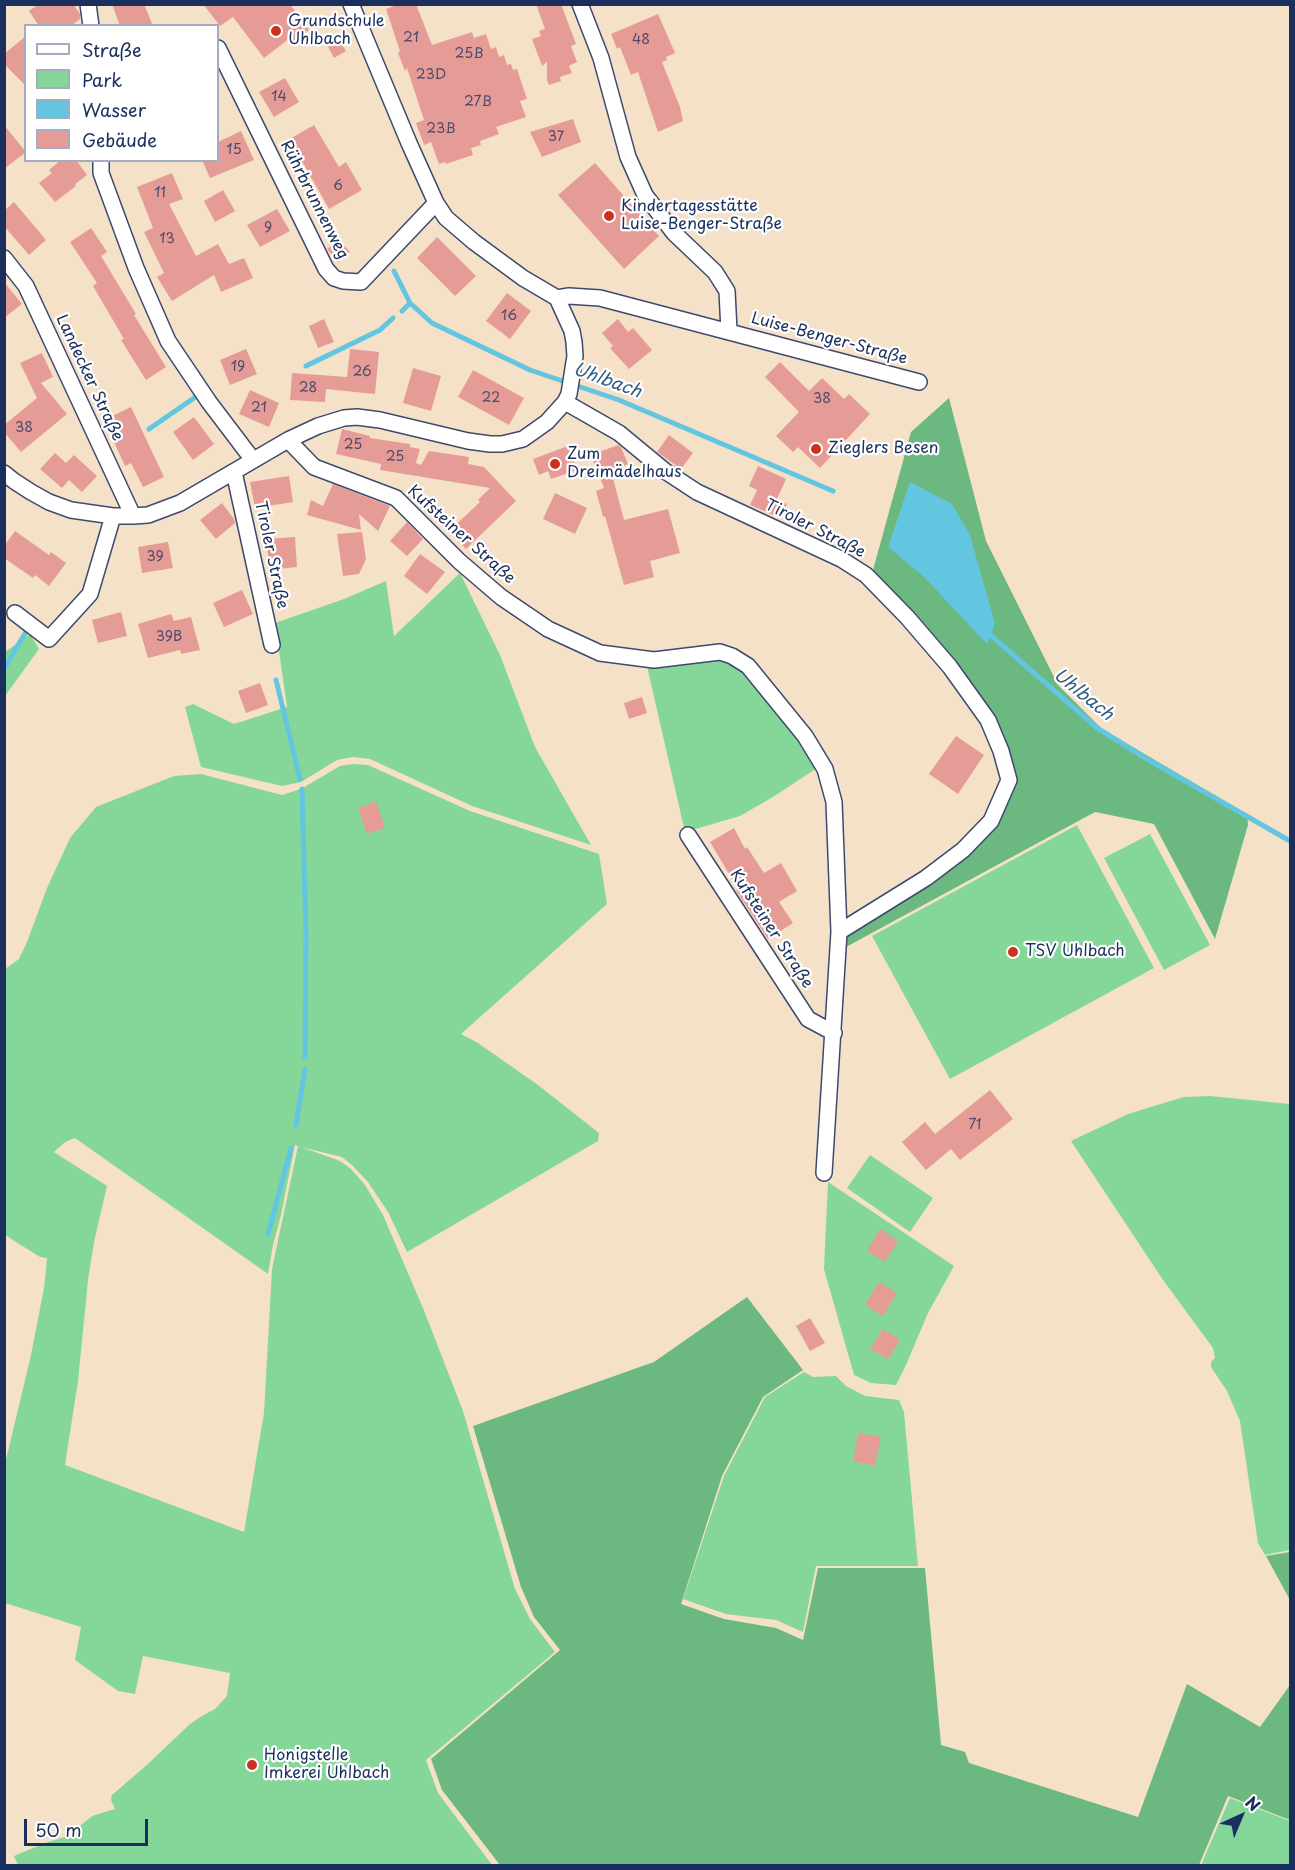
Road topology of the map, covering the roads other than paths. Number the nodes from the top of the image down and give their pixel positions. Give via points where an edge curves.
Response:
1 (88, 4) edge
2 (351, 4) edge
3 (580, 4) edge
4 (91, 24) edge
5 (219, 50) edge
6 (101, 162) edge
7 (436, 203) junction
8 (4, 258) edge
9 (557, 298) junction
10 (729, 332) junction
11 (919, 382) dead end
12 (567, 398) junction
13 (288, 440) junction
14 (253, 460) junction
15 (234, 472) junction
16 (4, 473) edge
17 (113, 516) junction
18 (133, 516) junction
19 (15, 613) dead end
20 (272, 645) dead end
21 (688, 835) dead end
22 (839, 932) junction
23 (834, 1033) junction
24 (824, 1173) dead end

1 - 4 street
2 - 7 street
3 - 10 street, Luise-Benger-Straße via 601,58 628,157 645,195 674,233 715,272 727,291
5 - 7 street, Rührbrunnenweg via 326,269 334,278 361,282
6 - 14 street via 101,173 136,268 168,340
7 - 9 street via 446,218 474,242
8 - 18 street, Landecker Straße via 26,286
9 - 10 street, Luise-Benger-Straße via 600,298
9 - 12 street via 574,342
10 - 11 street, Luise-Benger-Straße
12 - 13 street via 536,431 502,444 468,441 357,417 330,421
12 - 22 street, Tiroler Straße via 697,492 841,559 866,575 950,667 987,720 1009,780 992,821 926,878
13 - 14 street
13 - 22 street, Kufsteiner Straße via 314,467 396,498 459,561 501,597 548,629 600,653 654,660 720,652 748,666 806,736 825,769 834,802
14 - 15 street
15 - 18 street via 180,503 148,515
15 - 20 street, Tiroler Straße
16 - 17 street via 49,502 71,510
17 - 18 street
17 - 19 street via 90,594 49,639
21 - 23 street, Kufsteiner Straße via 808,1018
22 - 23 street, Kufsteiner Straße
23 - 24 street, Kufsteiner Straße

